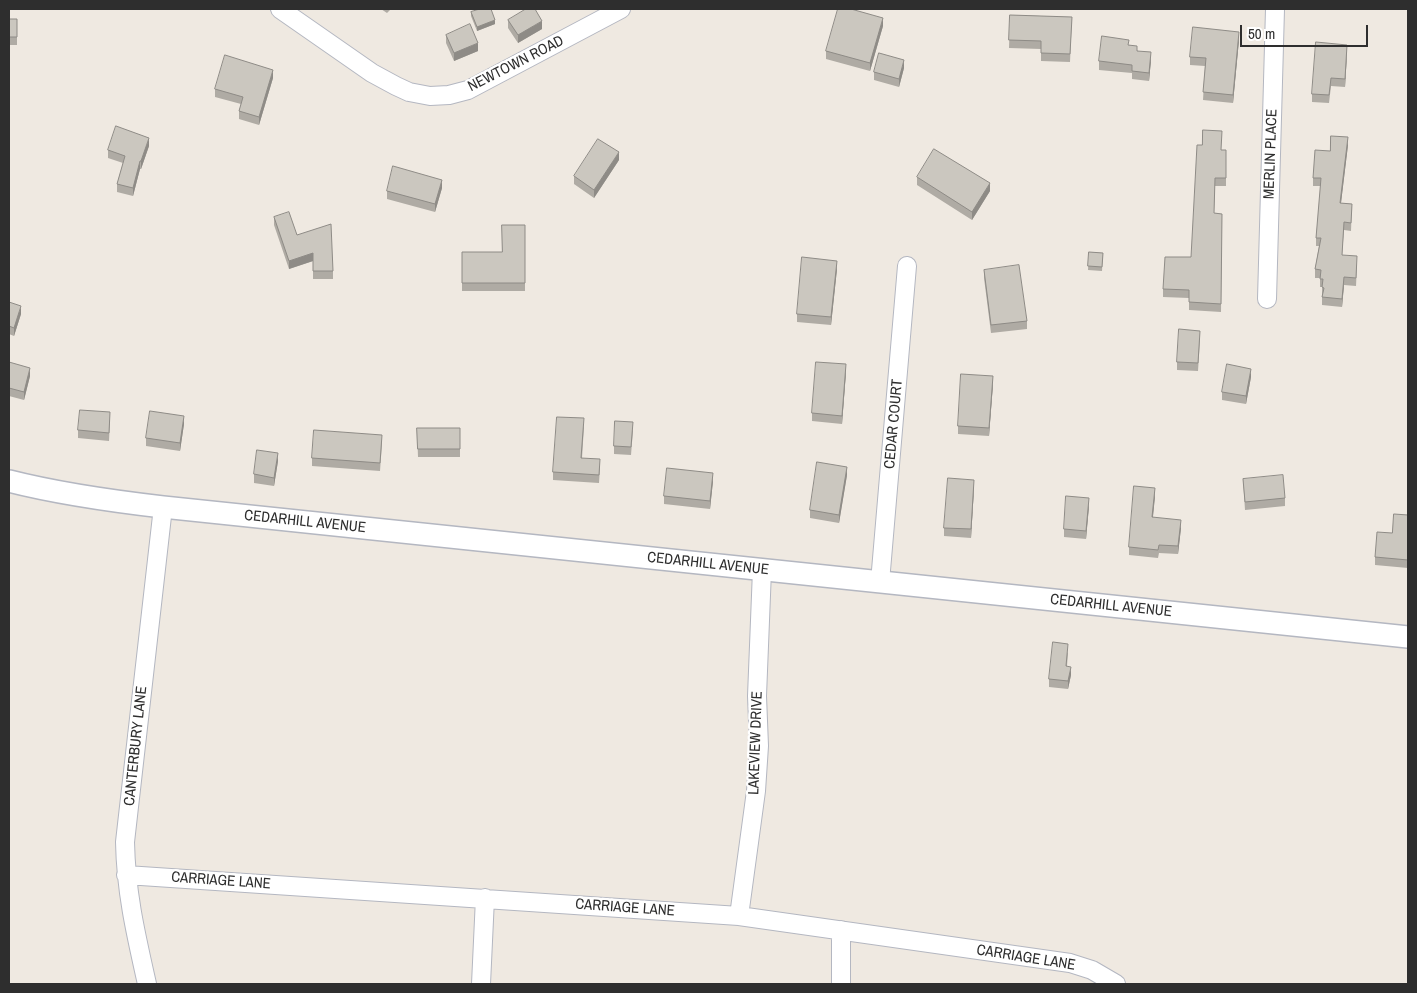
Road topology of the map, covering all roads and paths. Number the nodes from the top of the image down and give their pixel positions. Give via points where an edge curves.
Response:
1 (280, 9) edge
2 (621, 9) edge
3 (1275, 9) edge
4 (907, 266) dead end
5 (1267, 299) dead end
6 (9, 481) edge
7 (163, 507) junction
8 (762, 570) junction
9 (880, 582) junction
10 (1408, 637) edge
11 (126, 875) junction
12 (485, 898) junction
13 (739, 916) junction
14 (841, 930) junction
15 (147, 984) edge
16 (481, 984) edge
17 (841, 984) edge
18 (1116, 984) edge

1 - 2 street, NEWTOWN ROAD via 372,74 410,92 430,96 468,90
3 - 5 street, MERLIN PLACE
4 - 9 street, CEDAR COURT
6 - 7 street, CEDARHILL AVENUE via 113,502
7 - 8 street, CEDARHILL AVENUE
7 - 11 street, CANTERBURY LANE via 125,842
8 - 9 street, CEDARHILL AVENUE
8 - 13 street, LAKEVIEW DRIVE via 757,696 759,746
9 - 10 street, CEDARHILL AVENUE
11 - 12 street, CARRIAGE LANE
11 - 15 street, CANTERBURY LANE
12 - 13 street, CARRIAGE LANE
12 - 16 street
13 - 14 street, CARRIAGE LANE
14 - 17 street
14 - 18 street, CARRIAGE LANE via 1070,963 1092,970

